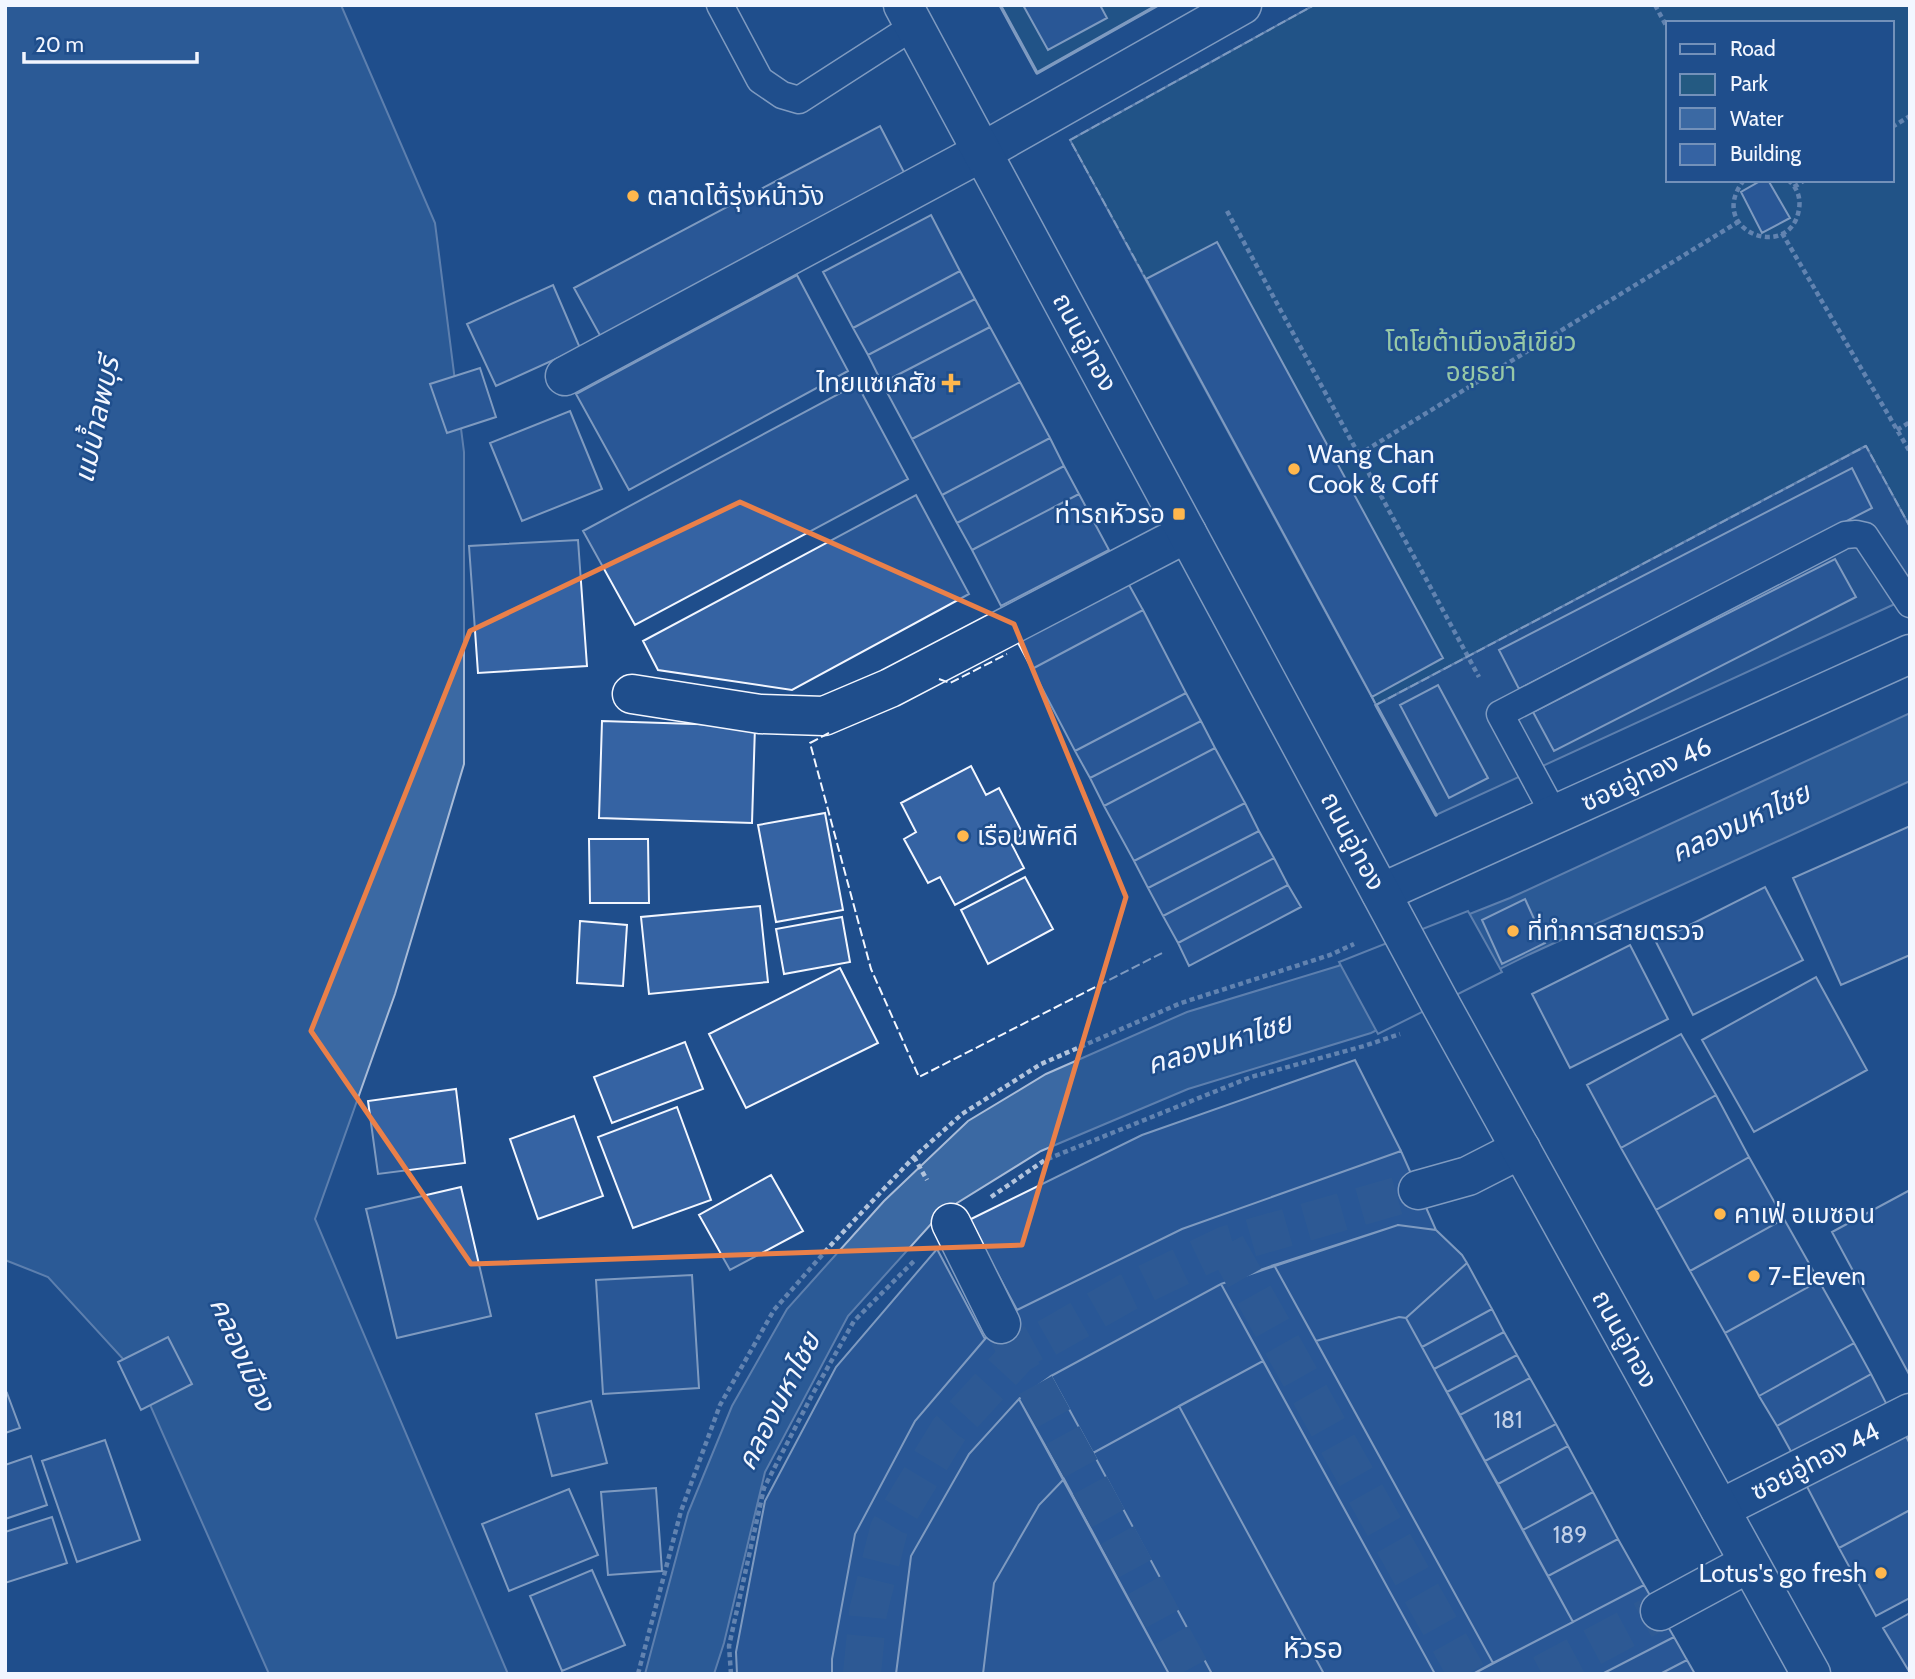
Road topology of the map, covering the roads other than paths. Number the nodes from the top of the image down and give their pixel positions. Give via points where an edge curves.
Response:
1 (720, 5) edge
2 (1242, 5) edge
3 (908, 16) edge
4 (982, 152) junction
5 (565, 376) dead end
6 (1186, 533) junction
7 (1910, 604) edge
8 (1910, 654) edge
9 (632, 694) dead end
10 (1555, 816) junction
11 (1393, 915) junction
12 (1521, 1149) junction
13 (1418, 1190) tunnel mouth
14 (951, 1223) road end
15 (1001, 1324) tunnel mouth
16 (1910, 1413) edge
17 (1720, 1509) junction
18 (1749, 1563) junction
19 (1660, 1611) tunnel mouth
20 (1811, 1674) edge

1 - 3 lane via 760,80 799,100
2 - 4 street
3 - 4 street, ถนนอู่ทอง
4 - 5 street
4 - 6 street, ถนนอู่ทอง
6 - 9 street via 890,688 824,716 760,714
6 - 11 street, ถนนอู่ทอง
7 - 10 lane via 1865,536 1845,536 1500,714
8 - 10 street, ซอยอู่ทอง 46
10 - 11 street, ซอยอู่ทอง 46
11 - 12 street, ถนนอู่ทอง
12 - 13 street via 1468,1176
12 - 17 street, ถนนอู่ทอง
14 - 15 street
16 - 17 street, ซอยอู่ทอง 44
17 - 18 street, ถนนอู่ทอง
18 - 19 street
18 - 20 street, ถนนอู่ทอง

